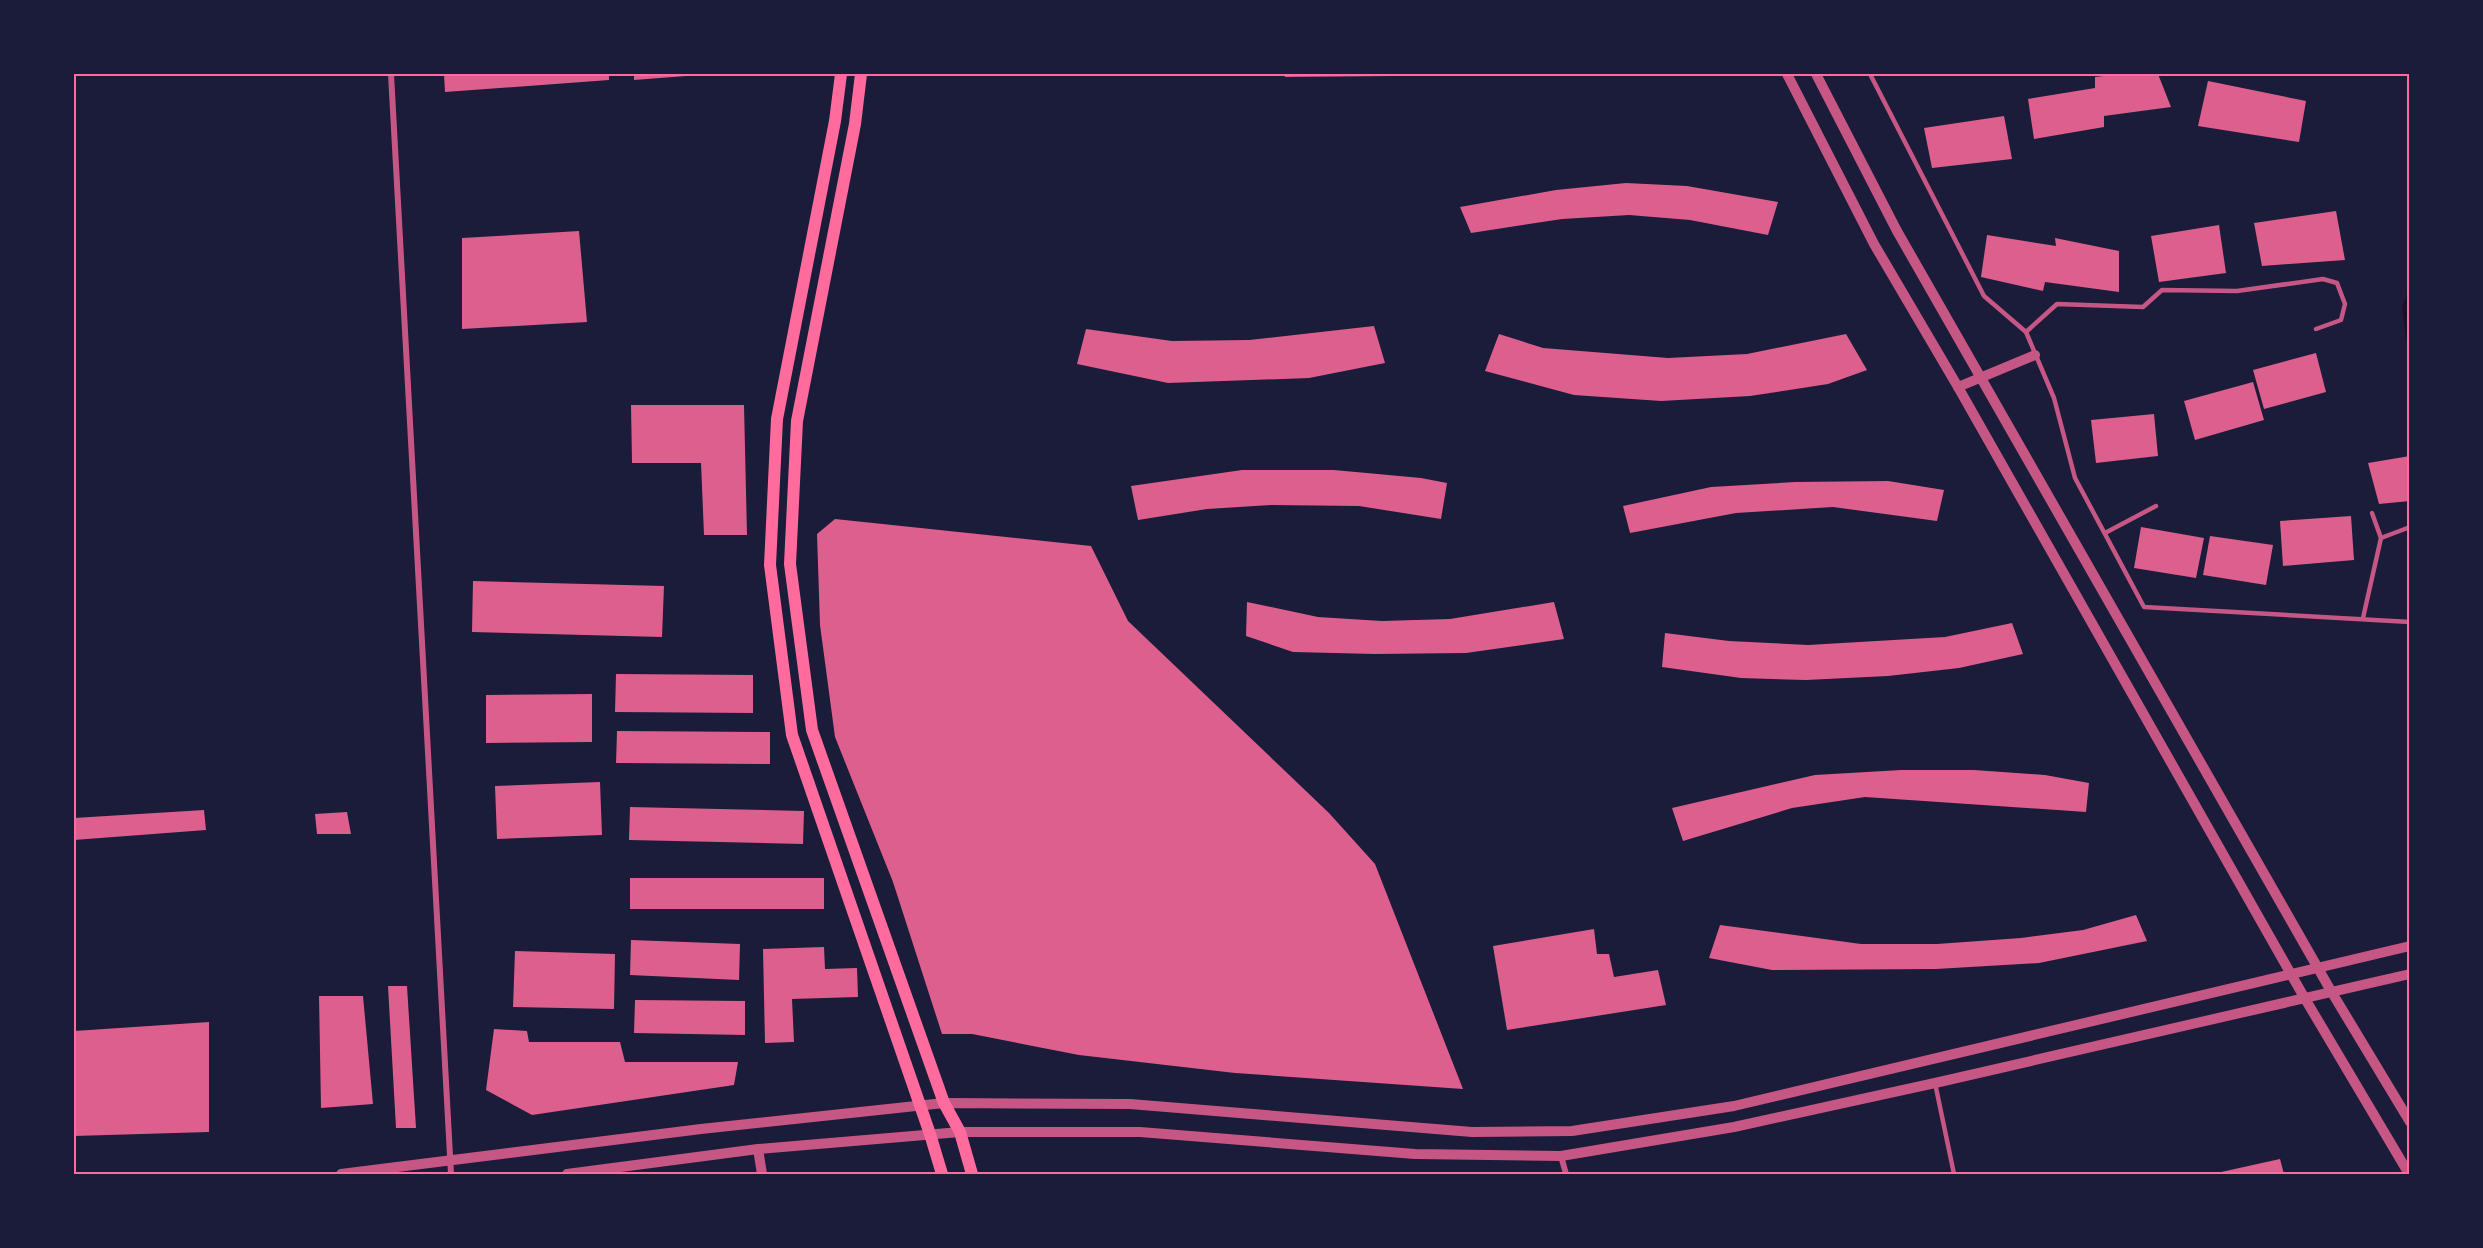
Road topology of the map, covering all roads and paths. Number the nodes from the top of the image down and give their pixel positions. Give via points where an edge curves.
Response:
1 (391, 74) edge
2 (841, 74) edge
3 (861, 74) edge
4 (1787, 74) edge
5 (1816, 74) edge
6 (1870, 74) edge
7 (2316, 329) dead end
8 (2026, 332) junction
9 (2035, 355) junction
10 (1979, 377) junction
11 (1958, 387) junction
12 (2156, 506) dead end
13 (2372, 513) dead end
14 (2409, 527) edge
15 (2105, 533) junction
16 (2381, 538) junction
17 (2363, 618) junction
18 (2409, 622) edge
19 (2409, 946) edge
20 (2317, 968) junction
21 (2291, 974) junction
22 (2409, 974) edge
23 (2331, 991) junction
24 (2304, 997) junction
25 (1935, 1083) junction
26 (944, 1103) junction
27 (920, 1106) junction
28 (2409, 1122) edge
29 (960, 1132) junction
30 (930, 1134) junction
31 (758, 1149) junction
32 (1561, 1156) junction
33 (451, 1161) junction
34 (341, 1174) edge
35 (452, 1174) edge
36 (567, 1174) edge
37 (762, 1174) edge
38 (942, 1174) edge
39 (972, 1174) edge
40 (1566, 1174) edge
41 (1953, 1174) edge
42 (2409, 1174) edge

1 - 33 street
2 - 27 main road via 777,419 771,565 792,735
3 - 26 main road via 855,124 797,421 790,564 812,730
4 - 11 street via 1874,244
5 - 10 street via 1897,231
6 - 8 lane via 1984,296
7 - 8 lane via 2341,320 2345,304 2337,283 2323,279 2236,291 2162,290 2143,308 2057,304
8 - 9 lane
9 - 10 street
9 - 15 lane via 2054,398 2075,478
10 - 11 street
10 - 20 street
11 - 21 street
12 - 15 lane
13 - 16 lane
14 - 16 lane
15 - 17 lane via 2144,607
16 - 17 lane
17 - 18 lane
19 - 20 street
20 - 21 street
20 - 23 street
21 - 24 street
21 - 26 street via 1734,1106 1572,1131 1472,1132 1130,1104
22 - 23 street
23 - 24 street
23 - 28 street
24 - 25 street
24 - 42 street
25 - 32 street via 1734,1127
25 - 41 lane
26 - 27 street
26 - 29 main road
27 - 30 main road
27 - 33 street
29 - 30 street
29 - 32 street via 1140,1132 1415,1154
29 - 39 main road
30 - 31 street
30 - 38 main road
31 - 36 street
31 - 37 street
32 - 40 street
33 - 34 street
33 - 35 street

